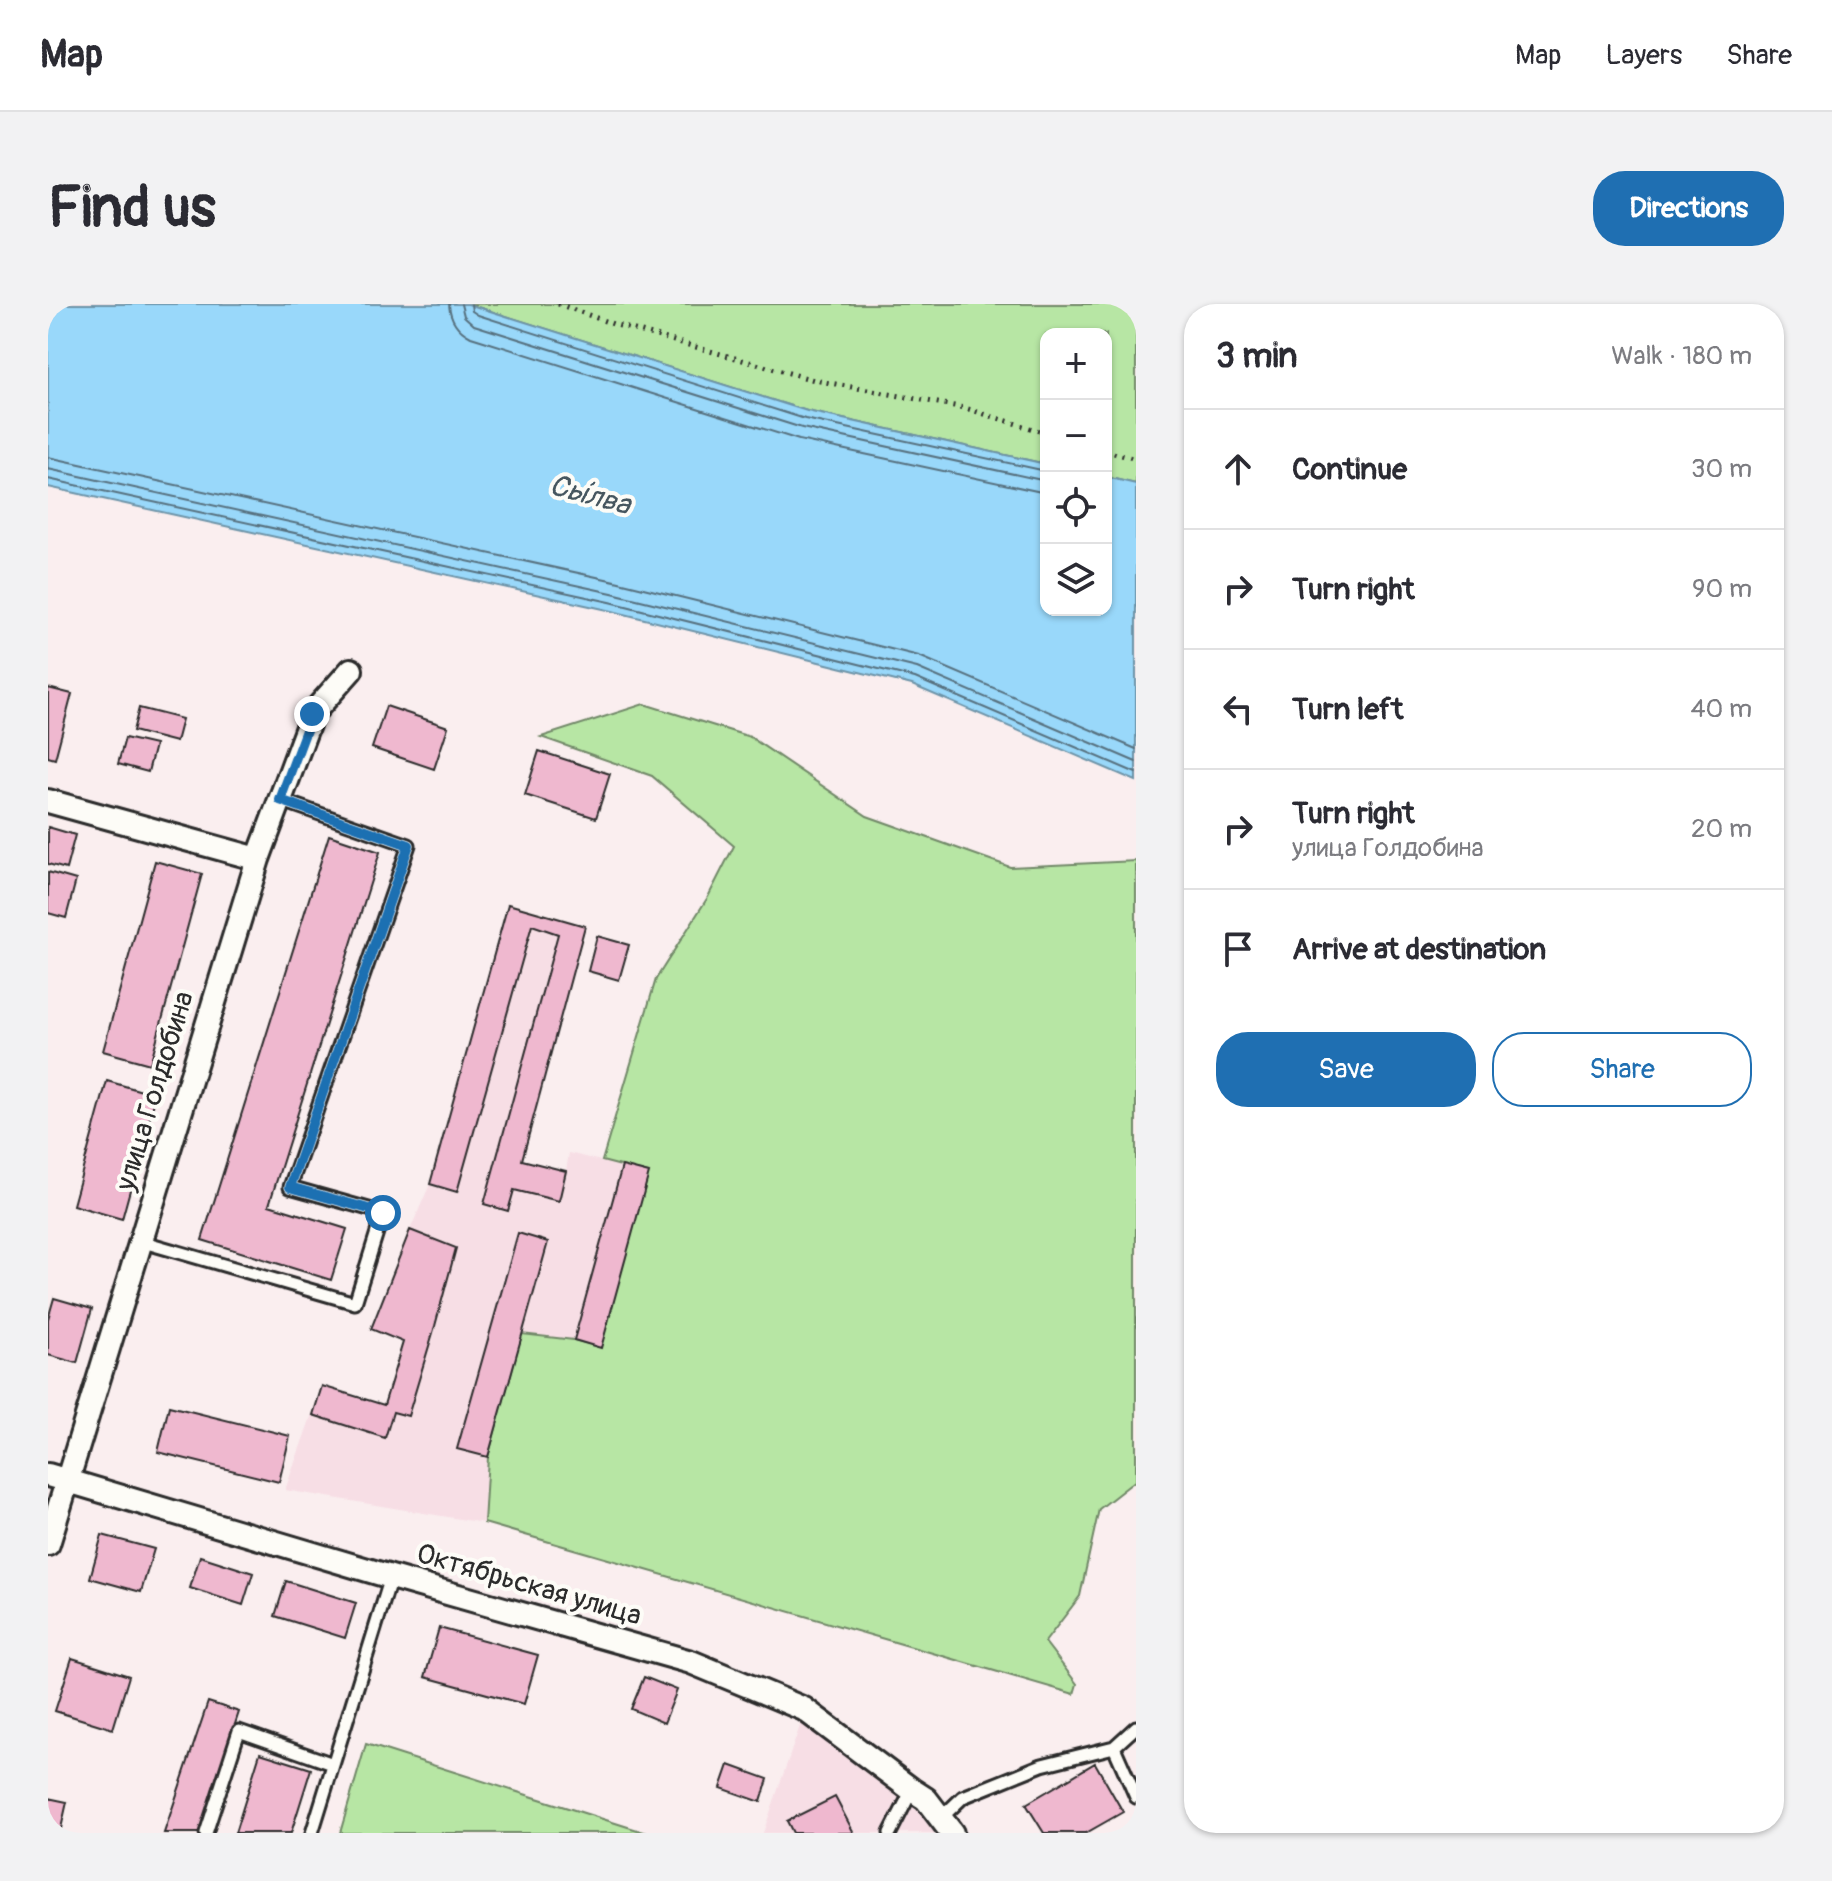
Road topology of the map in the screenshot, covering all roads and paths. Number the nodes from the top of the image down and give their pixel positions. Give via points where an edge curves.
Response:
1 (558, 304) edge
2 (1040, 431) edge
3 (1112, 453) edge
4 (1136, 459) edge
5 (351, 670) dead end
6 (280, 800) junction
7 (48, 801) edge
8 (258, 859) junction
9 (140, 1241) junction
10 (57, 1478) edge
11 (48, 1544) edge
12 (391, 1577) junction
13 (1136, 1727) edge
14 (1114, 1747) junction
15 (333, 1764) junction
16 (912, 1790) junction
17 (1136, 1797) edge
18 (946, 1826) edge
19 (206, 1833) edge
20 (312, 1833) edge
21 (890, 1833) edge

1 - 2 path via 814,380 965,408
3 - 4 path
5 - 6 street, улица Голдобина via 312,714
6 - 8 street, улица Голдобина
6 - 9 lane via 409,845 290,1187 383,1213 355,1303
7 - 8 street
8 - 9 street, улица Голдобина
9 - 10 street, улица Голдобина
10 - 11 street, улица Голдобина
10 - 12 street, Октябрьская улица
12 - 15 lane
12 - 16 street, Октябрьская улица via 691,1662 804,1709
13 - 14 lane
14 - 17 lane
14 - 18 lane via 1042,1765 963,1797
15 - 19 lane via 239,1731
15 - 20 lane
16 - 18 street, Октябрьская улица
16 - 21 lane

